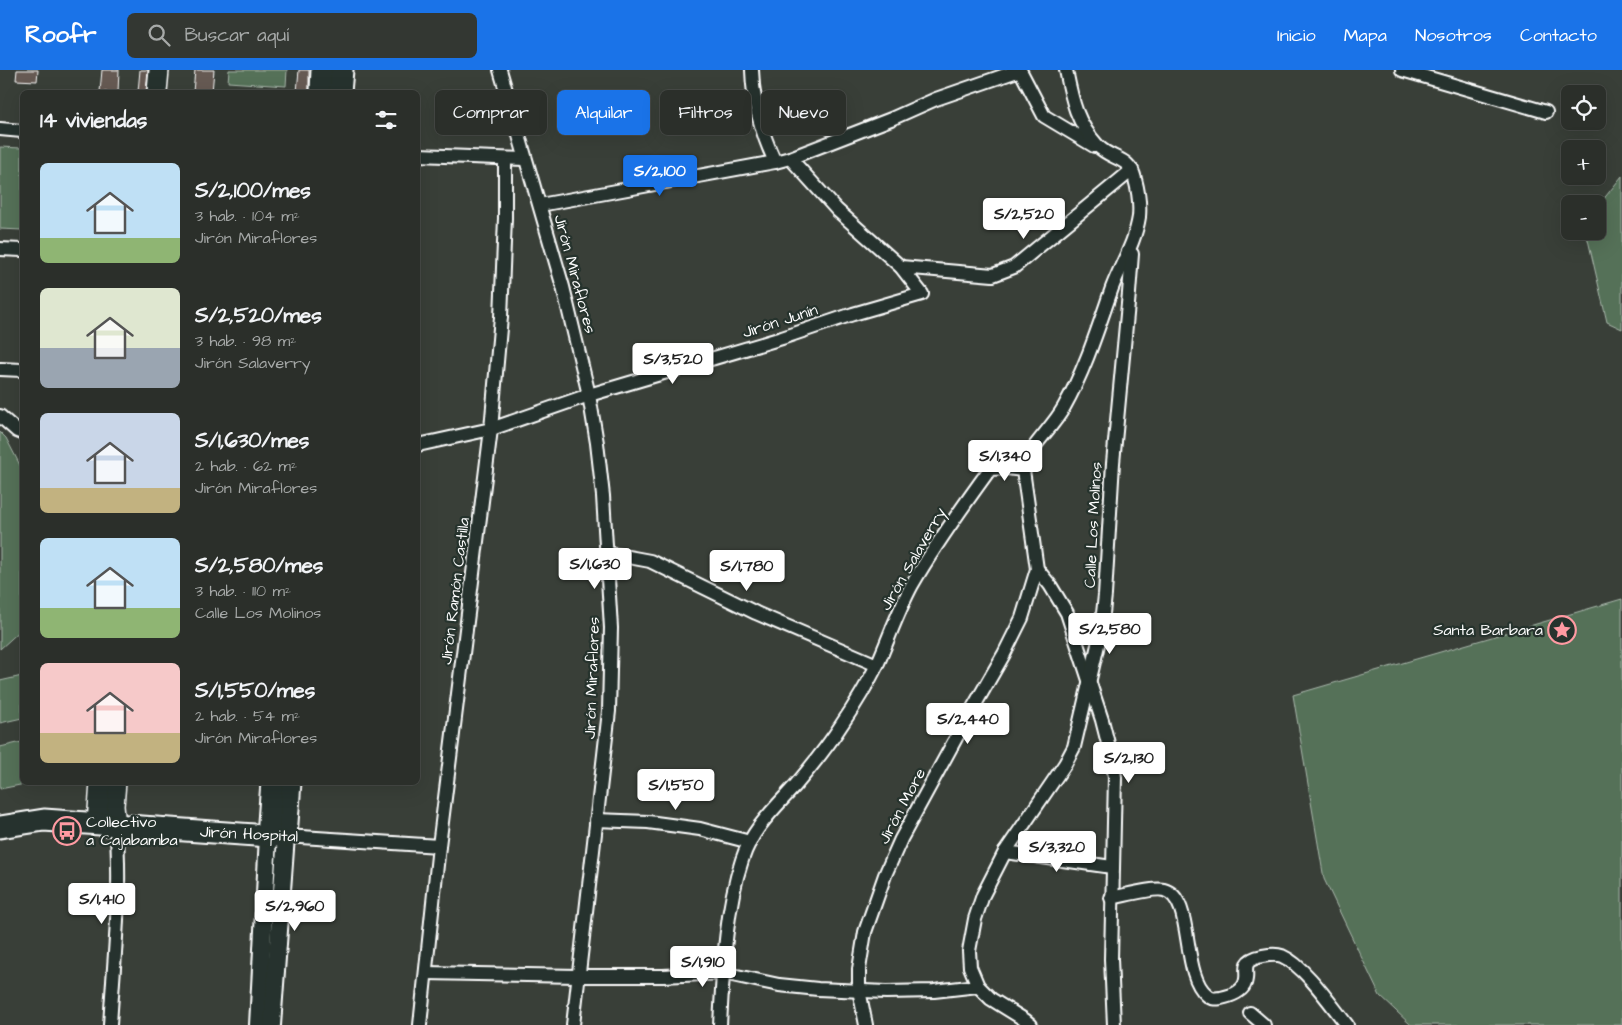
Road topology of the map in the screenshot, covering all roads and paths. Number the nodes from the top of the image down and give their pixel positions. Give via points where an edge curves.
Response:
1 (159, 70) edge
2 (322, 70) edge
3 (342, 70) edge
4 (500, 70) edge
5 (752, 70) edge
6 (1020, 70) edge
7 (1066, 70) edge
8 (1402, 70) edge
9 (156, 90) edge
10 (321, 90) edge
11 (340, 90) edge
12 (1546, 112) dead end
13 (0, 129) edge
14 (20, 130) edge
15 (1105, 153) junction
16 (420, 155) edge
17 (790, 158) junction
18 (505, 159) junction
19 (525, 159) junction
20 (775, 162) junction
21 (1132, 170) junction
22 (540, 205) junction
23 (1134, 238) junction
24 (0, 249) edge
25 (20, 250) edge
26 (901, 267) junction
27 (0, 368) edge
28 (20, 370) edge
29 (589, 394) junction
30 (0, 416) edge
31 (491, 429) junction
32 (20, 432) edge
33 (420, 445) edge
34 (1023, 470) junction
35 (607, 553) junction
36 (1037, 568) junction
37 (877, 664) junction
38 (1089, 684) junction
39 (100, 785) edge
40 (116, 785) edge
41 (272, 785) edge
42 (289, 785) edge
43 (596, 820) junction
44 (107, 825) junction
45 (0, 827) edge
46 (277, 836) junction
47 (750, 842) junction
48 (439, 846) junction
49 (1005, 852) junction
50 (1112, 867) junction
51 (1111, 898) junction
52 (426, 972) junction
53 (723, 973) junction
54 (577, 976) junction
55 (978, 986) junction
56 (860, 990) junction
57 (267, 1000) junction
58 (1250, 1013) dead end
59 (110, 1025) edge
60 (258, 1025) edge
61 (272, 1025) edge
62 (420, 1025) edge
63 (573, 1025) edge
64 (720, 1025) edge
65 (866, 1025) edge
66 (1031, 1025) edge
67 (1114, 1025) edge
68 (1264, 1025) edge
69 (1347, 1025) edge

1 - 9 main road
2 - 10 highway
3 - 11 highway
4 - 19 street
5 - 20 street via 757,114
6 - 15 street via 1044,116
6 - 17 street via 936,99
7 - 15 street via 1080,123
8 - 12 street
13 - 14 street
15 - 21 street via 1121,158
16 - 18 street
17 - 20 street
17 - 26 street via 837,210
18 - 19 street
18 - 31 street, Jirón Ramón Castilla via 501,317
19 - 22 street, Jirón Miraflores
20 - 22 street
21 - 23 street via 1139,215
21 - 26 street via 1014,267 993,275
22 - 29 street, Jirón Miraflores
23 - 34 street via 1076,384 1064,409 1028,456
23 - 38 street, Calle Los Molinos via 1112,464 1105,595 1101,632
24 - 25 street
26 - 29 street, Jirón Junín via 922,294
27 - 28 street
29 - 31 street, Jirón Junín
29 - 35 street, Jirón Miraflores
30 - 32 street
31 - 33 street, Jirón Junín
31 - 48 street, Jirón Ramón Castilla
34 - 36 street, Jirón More
34 - 37 street, Jirón Salaverry via 990,468 913,584
35 - 37 street via 650,561 756,613
35 - 43 street, Jirón Miraflores via 611,628 610,711
36 - 38 street via 1066,613
36 - 56 street, Jirón More via 1022,618 901,839 885,875 862,949
37 - 47 street, Jirón Salaverry via 843,723 816,761 770,812
38 - 49 street, Calle Los Molinos via 1074,747 1066,764
38 - 50 street via 1102,720 1115,777
39 - 44 main road
40 - 44 main road via 114,806
41 - 46 highway
42 - 46 highway
43 - 47 street via 683,826
43 - 54 street, Jirón Miraflores
44 - 45 highway, Jirón Hospital via 44,820
44 - 46 highway, Jirón Hospital
44 - 59 street via 118,846
46 - 48 street, Jirón Hospital
46 - 57 street
47 - 53 street, Jirón Salaverry via 735,888
48 - 52 street, Jirón Ramón Castilla
49 - 50 street
49 - 55 street, Calle Los Molinos via 983,895 975,919 969,951 970,967
50 - 51 street
51 - 67 street
51 - 69 street via 1158,890 1171,893 1182,909 1193,970 1207,996 1214,999 1236,994 1246,980 1246,965 1250,960 1274,953 1302,971
52 - 54 street
52 - 62 street, Jirón Ramón Castilla
53 - 54 street
53 - 56 street via 779,985
53 - 64 street, Jirón Salaverry
54 - 63 street, Jirón Miraflores
55 - 56 street via 934,991
55 - 66 street, Calle Los Molinos via 991,999
56 - 65 street, Jirón More
57 - 60 street
57 - 61 street
58 - 68 street

